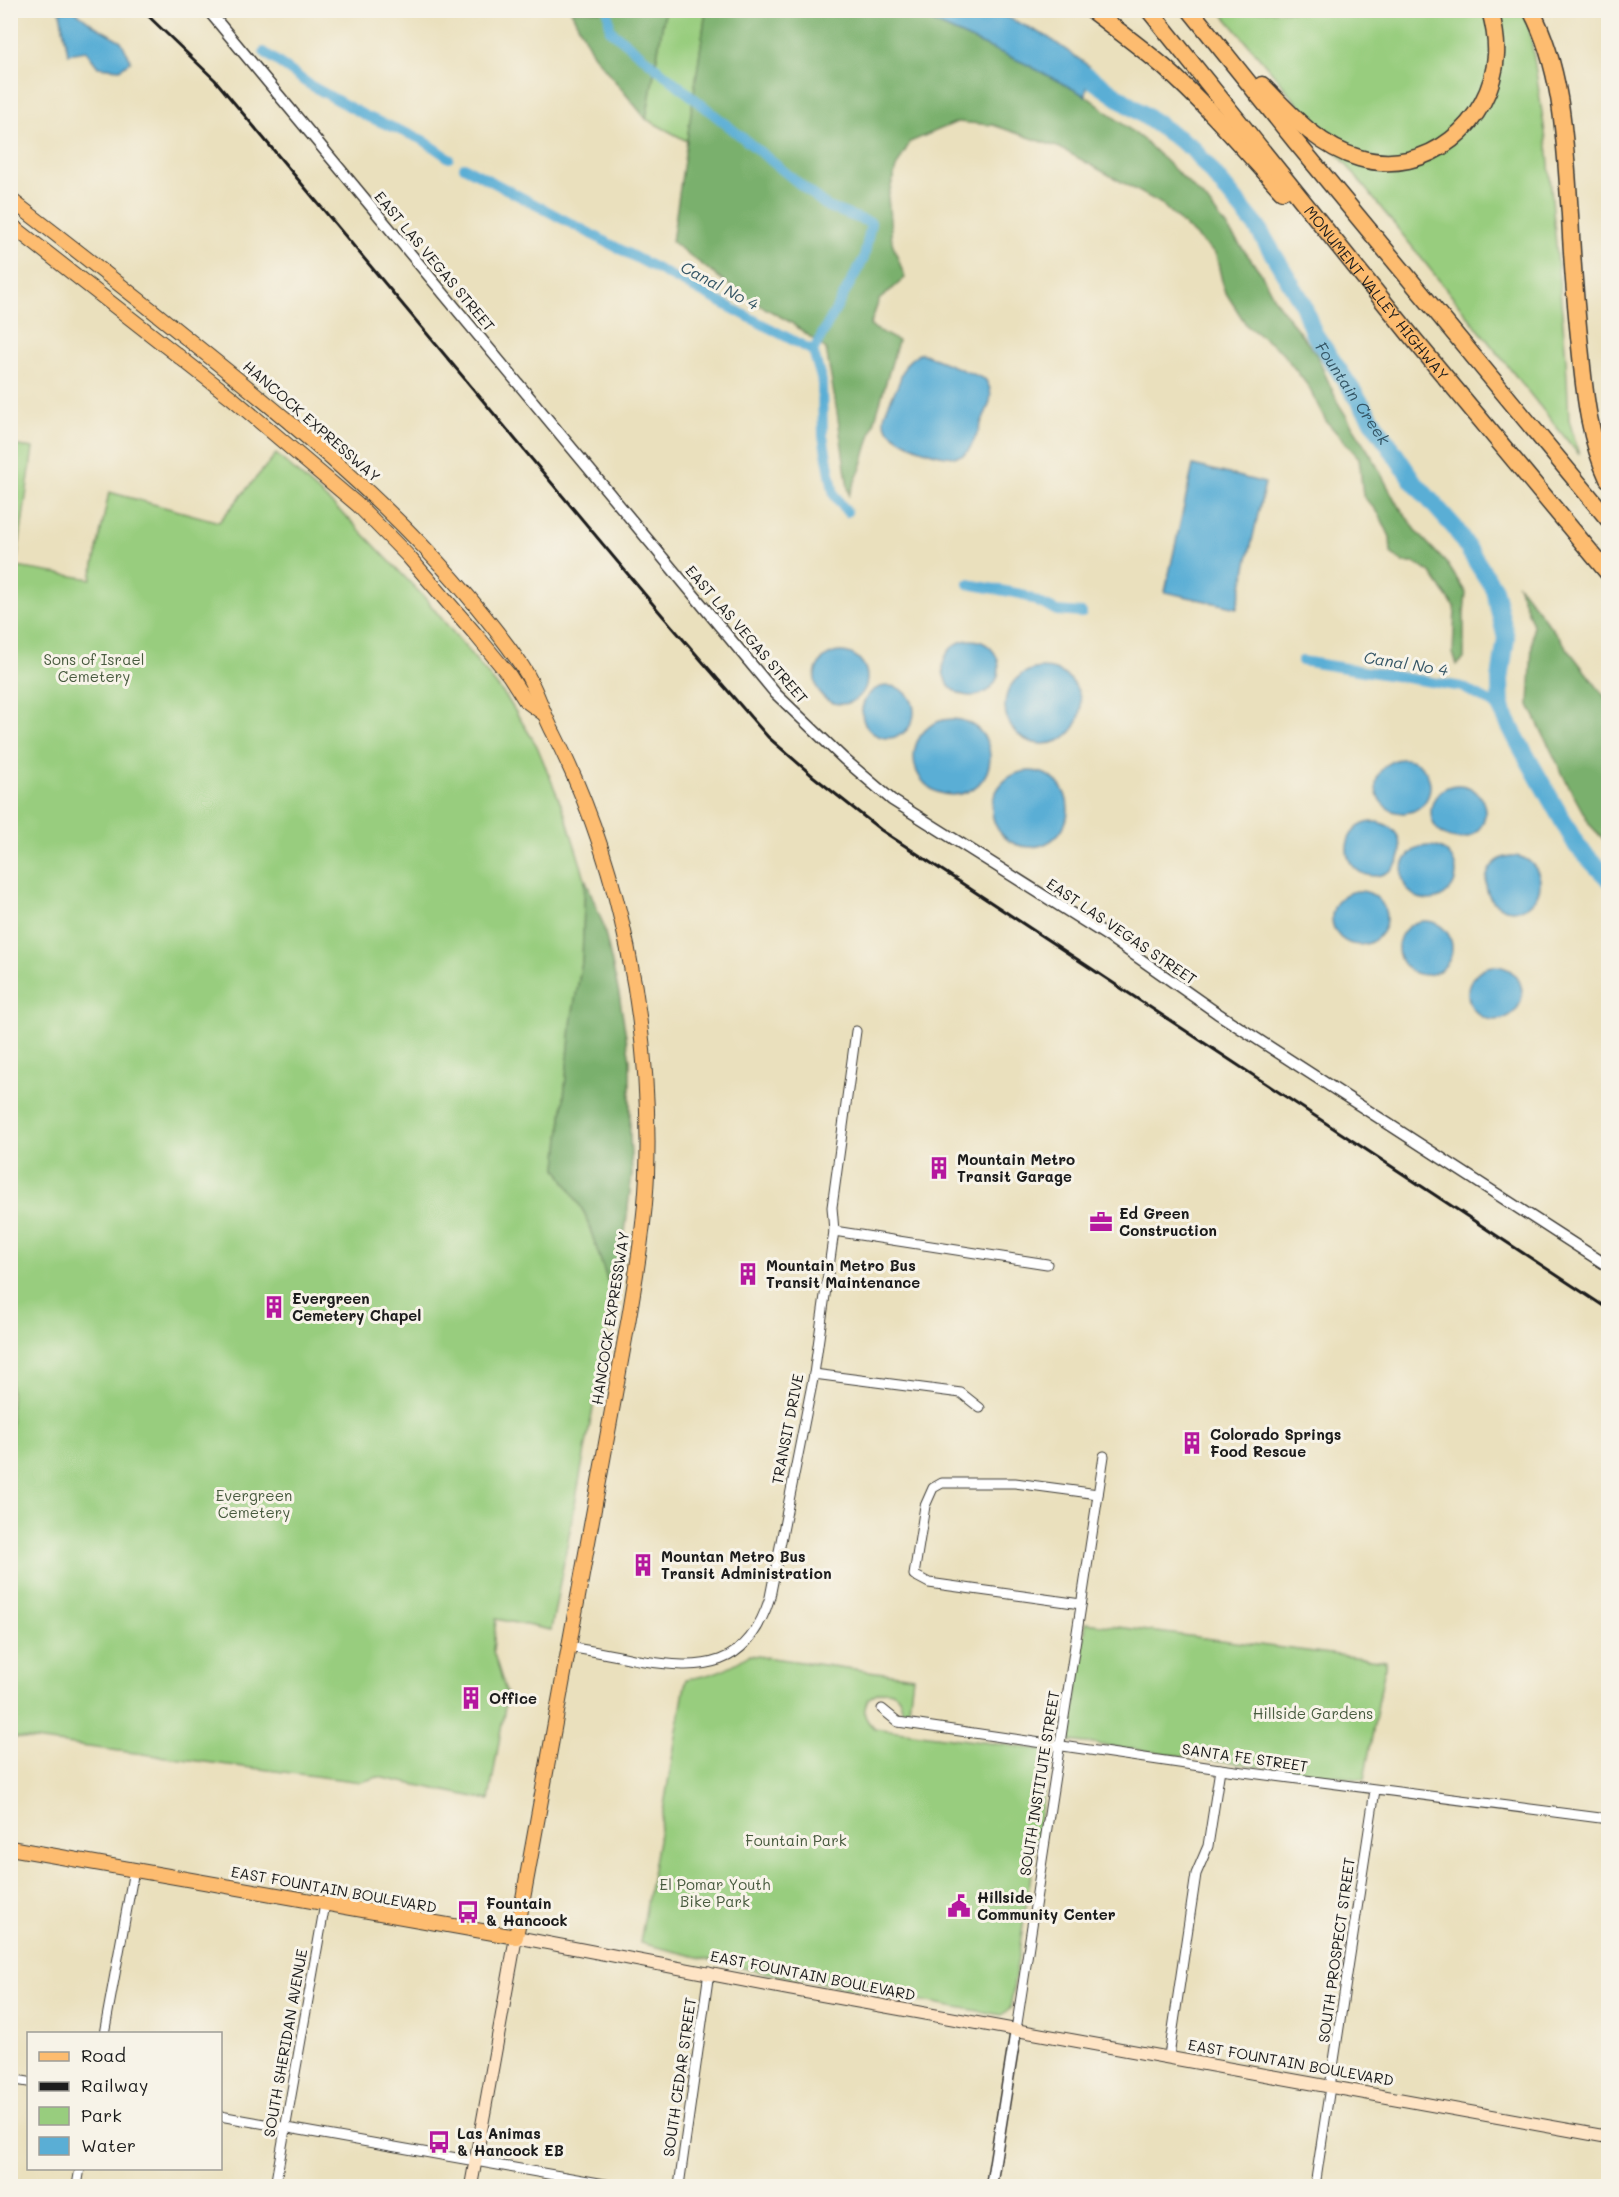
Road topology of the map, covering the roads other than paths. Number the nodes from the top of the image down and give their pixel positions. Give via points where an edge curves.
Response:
1 (208, 10) edge
2 (1091, 10) edge
3 (1149, 10) edge
4 (1190, 10) edge
5 (1490, 10) edge
6 (1531, 10) edge
7 (10, 199) edge
8 (10, 224) edge
9 (1388, 308) junction
10 (1608, 479) edge
11 (1608, 519) edge
12 (1608, 573) edge
13 (543, 713) junction
14 (856, 1031) dead end
15 (834, 1231) junction
16 (1047, 1264) dead end
17 (1608, 1266) edge
18 (814, 1374) junction
19 (980, 1408) dead end
20 (1104, 1456) dead end
21 (1098, 1494) junction
22 (1081, 1604) junction
23 (569, 1647) junction
24 (882, 1709) dead end
25 (1060, 1746) junction
26 (1220, 1769) junction
27 (1375, 1790) junction
28 (1608, 1819) edge
29 (10, 1848) edge
30 (134, 1870) junction
31 (325, 1904) junction
32 (516, 1937) junction
33 (709, 1972) junction
34 (1016, 2030) junction
35 (104, 2032) edge
36 (1169, 2056) junction
37 (10, 2079) edge
38 (27, 2082) edge
39 (1332, 2086) junction
40 (222, 2116) edge
41 (285, 2128) junction
42 (1608, 2137) edge
43 (476, 2161) junction
44 (80, 2170) edge
45 (77, 2187) edge
46 (275, 2187) edge
47 (471, 2187) edge
48 (616, 2187) edge
49 (679, 2187) edge
50 (991, 2187) edge
51 (1315, 2187) edge

1 - 17 street, EAST LAS VEGAS STREET via 776,694 844,759 892,800 1106,935 1227,1020
2 - 9 highway via 1164,67 1217,118
3 - 9 highway, MONUMENT VALLEY HIGHWAY
4 - 5 highway via 1309,131 1348,155 1395,162 1437,150 1473,119 1489,89 1494,68 1496,42
4 - 11 highway
6 - 10 highway via 1544,34 1557,84 1589,424
7 - 13 main road, HANCOCK EXPRESSWAY via 306,434 371,493 420,542 491,624 536,687
8 - 13 main road, HANCOCK EXPRESSWAY via 223,391 359,506 477,636 525,700
9 - 12 highway, MONUMENT VALLEY HIGHWAY
13 - 23 main road, HANCOCK EXPRESSWAY via 581,791 613,890 635,984 644,1068 647,1172 637,1269
14 - 15 street, TRANSIT DRIVE via 832,1207
15 - 16 street
15 - 18 street, TRANSIT DRIVE
18 - 19 street via 961,1393
18 - 23 street, TRANSIT DRIVE via 770,1597 758,1628 748,1640 721,1659 687,1666
20 - 21 street, SOUTH INSTITUTE STREET
21 - 22 street, SOUTH INSTITUTE STREET
21 - 22 street via 1015,1483 942,1483 933,1488 925,1506 914,1575 929,1583
22 - 25 street, SOUTH INSTITUTE STREET
23 - 32 main road, HANCOCK EXPRESSWAY
24 - 25 street, SANTA FE STREET via 898,1722
25 - 26 street, SANTA FE STREET
25 - 34 street, SOUTH INSTITUTE STREET
26 - 27 street, SANTA FE STREET
26 - 36 street via 1208,1846 1196,1874
27 - 28 street, SANTA FE STREET
27 - 39 street, SOUTH PROSPECT STREET
29 - 30 main road, EAST FOUNTAIN BOULEVARD
30 - 31 main road, EAST FOUNTAIN BOULEVARD
30 - 35 street
31 - 32 main road, EAST FOUNTAIN BOULEVARD
31 - 41 street, SOUTH SHERIDAN AVENUE
32 - 33 main road, EAST FOUNTAIN BOULEVARD
32 - 43 main road
33 - 34 main road, EAST FOUNTAIN BOULEVARD
33 - 49 street, SOUTH CEDAR STREET
34 - 36 main road, EAST FOUNTAIN BOULEVARD
34 - 50 street, SOUTH INSTITUTE STREET
36 - 39 main road, EAST FOUNTAIN BOULEVARD
37 - 38 street
39 - 42 main road, EAST FOUNTAIN BOULEVARD
39 - 51 street, SOUTH PROSPECT STREET
40 - 41 street
41 - 43 street
41 - 46 street, SOUTH SHERIDAN AVENUE
43 - 47 main road
43 - 48 street
44 - 45 street

